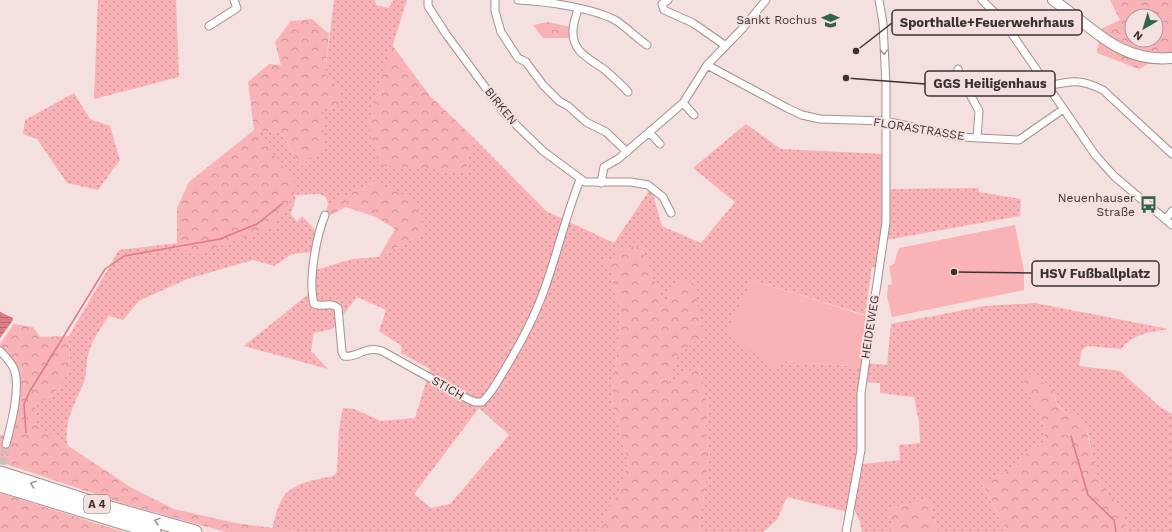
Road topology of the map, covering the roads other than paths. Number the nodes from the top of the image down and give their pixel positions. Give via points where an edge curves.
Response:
1 (234, 0) edge
2 (428, 0) edge
3 (495, 0) edge
4 (518, 0) edge
5 (668, 0) edge
6 (766, 0) edge
7 (879, 0) edge
8 (982, 0) edge
9 (1052, 0) edge
10 (578, 9) junction
11 (210, 26) dead end
12 (647, 45) dead end
13 (726, 46) junction
14 (1172, 58) edge
15 (707, 65) junction
16 (958, 69) dead end
17 (1047, 86) junction
18 (628, 92) dead end
19 (683, 103) junction
20 (1062, 110) junction
21 (694, 115) dead end
22 (885, 121) junction
23 (649, 132) junction
24 (977, 138) junction
25 (660, 144) dead end
26 (627, 152) junction
27 (1172, 154) edge
28 (580, 180) junction
29 (601, 183) junction
30 (1172, 212) edge
31 (671, 213) dead end
32 (325, 215) dead end
33 (1166, 219) junction
34 (1172, 225) edge
35 (0, 352) edge
36 (6, 444) tunnel mouth
37 (0, 473) edge
38 (0, 485) edge
39 (154, 532) edge
40 (195, 532) edge
41 (846, 532) edge

1 - 11 street via 236,8
2 - 28 street, BIRKEN via 428,6 446,34 505,114 542,151
3 - 26 street via 495,11 501,32 518,58 528,64 559,101 586,122 606,132
4 - 10 street
5 - 13 street via 662,4 664,10 693,23
6 - 13 street
7 -> 22 street, HEIDEWEG via 883,23
8 - 17 street via 1003,21
9 - 14 main road via 1119,49 1156,60
10 - 12 street via 616,20
10 - 18 street via 573,30 574,40 580,51
13 - 15 street
15 - 19 street
15 - 22 street, FLORASTRASSE via 787,108 812,118
16 - 24 street via 979,111
17 - 20 street
17 - 27 street via 1072,80 1082,81 1103,90
19 - 21 street
19 - 23 street
20 - 24 street, FLORASTRASSE via 1019,140
20 - 33 street via 1114,176
22 - 24 street, FLORASTRASSE via 960,137
22 - 41 street, HEIDEWEG via 886,222 861,393 861,450
23 - 25 street
23 - 26 street
26 - 29 street via 604,168
28 - 29 street, BIRKEN
28 - 32 street, STICH via 566,217 546,286 536,309 515,352 495,386 482,402 468,399 382,351 370,348 349,357 344,356 338,308 331,304 314,304 311,292 319,232
29 - 31 street, BIRKEN via 631,182 648,185 663,197
30 - 33 street
33 - 34 street
35 - 36 street via 9,360 15,371 14,407
40 -> 37 highway, A 4
38 - 39 highway, A 4

